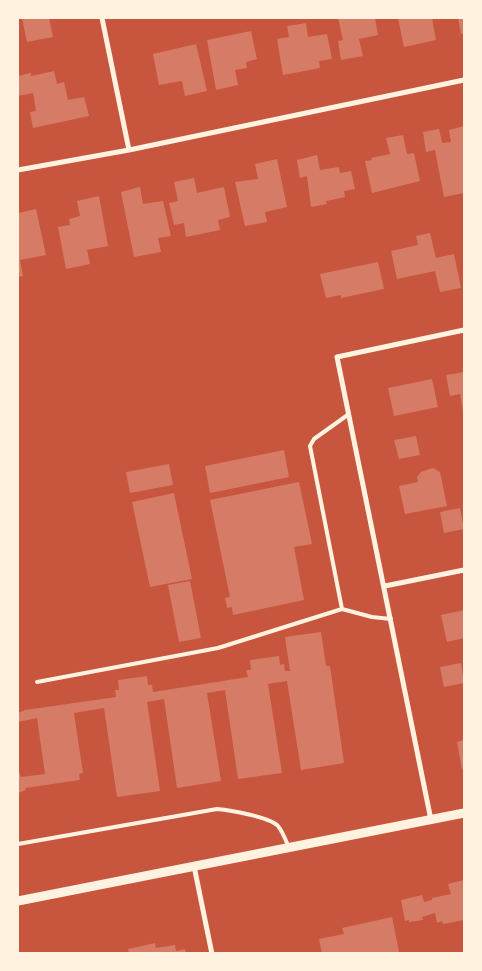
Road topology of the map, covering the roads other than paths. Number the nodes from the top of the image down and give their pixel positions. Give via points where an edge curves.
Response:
1 (102, 18) edge
2 (464, 80) edge
3 (129, 150) junction
4 (18, 170) edge
5 (464, 330) edge
6 (349, 414) junction
7 (464, 570) edge
8 (385, 586) junction
9 (342, 609) junction
10 (391, 619) junction
11 (37, 682) dead end
12 (464, 813) edge
13 (430, 820) junction
14 (18, 844) edge
15 (289, 848) junction
16 (194, 866) junction
17 (18, 901) edge
18 (212, 954) edge

1 - 3 street
2 - 3 street
3 - 4 street
5 - 6 street via 338,357
6 - 8 street
6 - 9 lane via 314,439 310,446
7 - 8 street
8 - 10 street
9 - 10 lane
9 - 11 lane via 218,648
10 - 13 street
12 - 13 street
13 - 15 street
14 - 15 lane via 217,809 270,821 278,826
15 - 16 street
16 - 17 street
16 - 18 street

